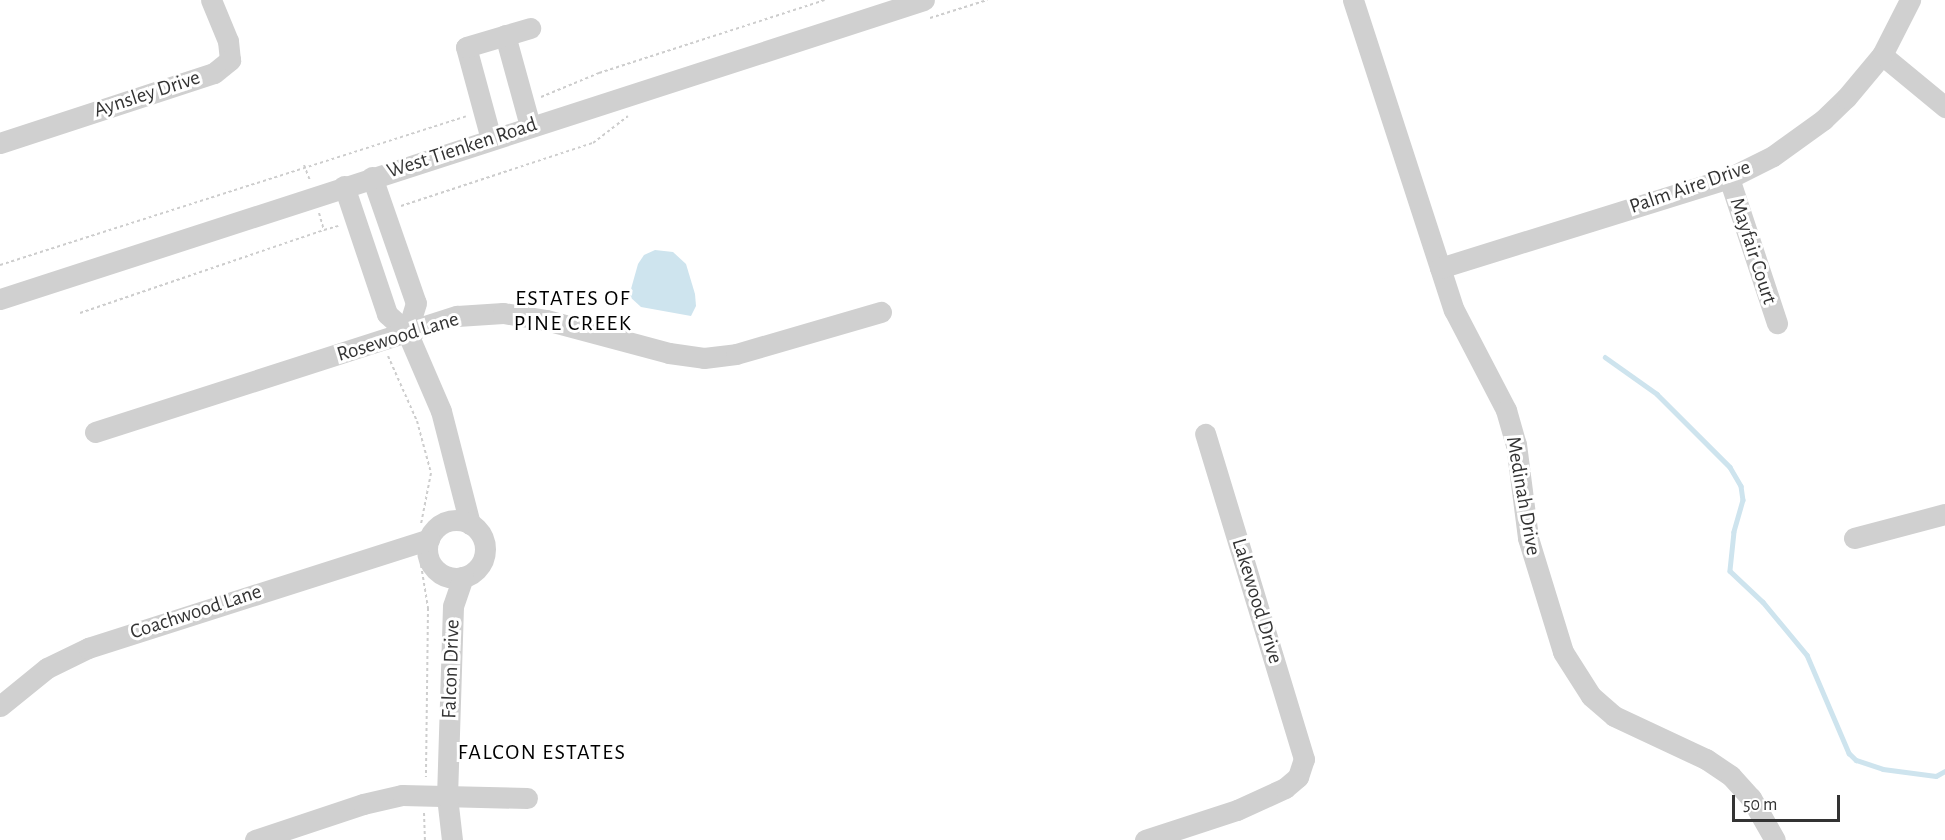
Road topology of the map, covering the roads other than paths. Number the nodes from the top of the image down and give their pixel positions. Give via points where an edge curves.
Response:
1 (212, 0) edge
2 (924, 0) edge
3 (1353, 0) edge
4 (1910, 0) edge
5 (530, 28) dead end
6 (505, 35) junction
7 (1882, 55) junction
8 (1945, 107) edge
9 (530, 126) junction
10 (491, 139) junction
11 (0, 143) edge
12 (372, 177) junction
13 (1729, 178) junction
14 (344, 186) junction
15 (1440, 268) junction
16 (0, 299) edge
17 (880, 312) dead end
18 (1777, 323) dead end
19 (407, 332) junction
20 (94, 432) dead end
21 (1205, 434) dead end
22 (458, 486) junction
23 (1945, 514) edge
24 (446, 522) junction
25 (470, 524) junction
26 (1854, 537) dead end
27 (424, 548) junction
28 (453, 576) junction
29 (0, 706) edge
30 (447, 796) junction
31 (527, 798) dead end
32 (255, 840) edge
33 (452, 840) edge
34 (1145, 840) edge
35 (1775, 840) edge

1 - 11 street, Aynsley Drive via 228,41 230,60 214,73
2 - 9 street, West Tienken Road
3 - 15 street, Medinah Drive
4 - 7 street, Palm Aire Drive
5 - 6 street
6 - 9 street
6 - 10 street via 466,47
7 - 8 street
7 - 13 street, Palm Aire Drive via 1823,120 1773,156
9 - 10 street, West Tienken Road
10 - 12 street, West Tienken Road
12 - 14 street, West Tienken Road
12 - 19 street via 416,303
13 - 15 street, Palm Aire Drive
13 - 18 street, Mayfair Court
14 - 16 street, West Tienken Road
14 - 19 street via 387,314
15 - 35 street, Medinah Drive via 1462,330 1506,410 1516,444 1535,566 1563,652 1575,674 1591,696 1614,716 1706,759 1731,776 1751,798
17 - 19 street, Rosewood Lane via 736,354 704,358 503,313 457,316
19 - 20 street, Rosewood Lane
19 - 22 street via 441,411
21 - 34 street, Lakewood Drive via 1304,759 1298,777 1285,788 1238,810
22 - 24 street
22 - 25 street
23 - 26 street
24 - 25 street
24 - 27 street
25 - 28 street via 483,538 484,558 479,567
27 - 28 street
27 - 29 street, Coachwood Lane via 382,551 88,648 46,668
28 - 30 street, Falcon Drive
30 - 31 street
30 - 32 street via 425,794 363,804
30 - 33 street, Falcon Drive

